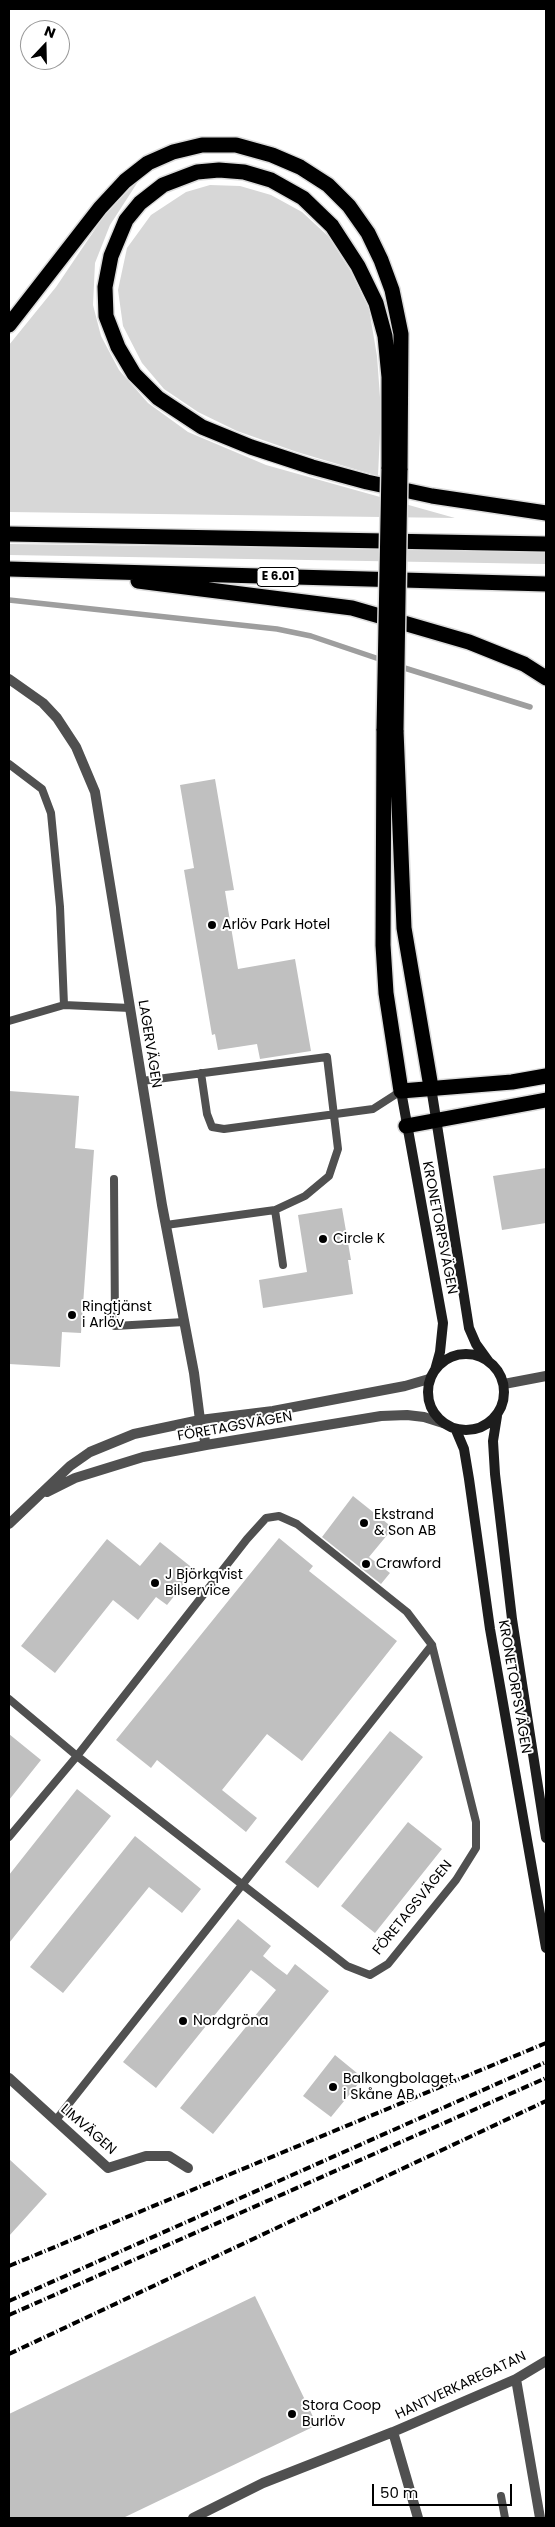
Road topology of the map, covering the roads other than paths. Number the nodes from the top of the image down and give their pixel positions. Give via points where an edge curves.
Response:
1 (9, 325) edge
2 (394, 469) junction
3 (546, 513) edge
4 (9, 534) edge
5 (546, 544) edge
6 (9, 570) edge
7 (47, 570) junction
8 (546, 584) edge
9 (546, 678) edge
10 (9, 679) edge
11 (390, 729) junction
12 (9, 764) edge
13 (64, 1005) junction
14 (130, 1008) junction
15 (9, 1021) edge
16 (201, 1074) junction
17 (546, 1076) edge
18 (142, 1081) junction
19 (431, 1087) junction
20 (401, 1091) junction
21 (546, 1100) edge
22 (334, 1114) junction
23 (436, 1122) junction
24 (406, 1126) junction
25 (114, 1179) dead end
26 (275, 1210) junction
27 (166, 1225) junction
28 (283, 1265) dead end
29 (184, 1322) junction
30 (489, 1362) junction
31 (432, 1374) junction
32 (546, 1376) edge
33 (504, 1384) junction
34 (497, 1416) junction
35 (200, 1420) junction
36 (443, 1424) junction
37 (456, 1430) junction
38 (206, 1445) junction
39 (37, 1497) junction
40 (9, 1524) edge
41 (432, 1644) junction
42 (9, 1699) edge
43 (77, 1756) junction
44 (9, 1837) edge
45 (546, 1838) edge
46 (244, 1884) junction
47 (546, 1948) edge
48 (9, 2078) edge
49 (56, 2120) junction
50 (188, 2168) dead end
51 (546, 2361) edge
52 (516, 2379) junction
53 (393, 2432) junction
54 (501, 2496) dead end
55 (193, 2518) edge
56 (418, 2518) edge
57 (504, 2518) edge
58 (540, 2518) edge

1 - 2 highway via 100,208 125,180 148,163 173,152 202,145 236,145 272,155 300,167 328,185 349,206 381,260 392,290 401,334
2 - 3 highway via 385,336 376,303 358,266 332,226 303,198 271,180 244,172 197,172 163,185 140,203 126,220 111,256 106,316 118,347 134,374 158,398 202,427 312,466 432,496
2 - 11 highway, bridge
4 - 5 highway
6 - 7 highway, E 6.01
7 - 8 highway, E 6.01
7 - 9 highway via 352,608 469,642 524,664
10 - 14 street, LAGERVÄGEN via 43,703 57,718 76,747 92,783
11 - 19 highway via 404,928
11 - 20 highway via 383,945 386,993
12 - 13 lane via 42,789 51,813 60,907
13 - 14 lane
13 - 15 lane
14 - 18 street, LAGERVÄGEN
16 - 18 lane
16 - 22 lane via 212,1127 224,1129
16 - 22 lane via 327,1057
17 - 19 highway via 512,1082
18 - 27 street, LAGERVÄGEN
19 - 20 highway
19 - 23 main road, KRONETORPSVÄGEN
20 - 22 lane via 373,1109
20 - 24 main road, KRONETORPSVÄGEN
21 - 23 highway
22 - 26 lane via 338,1149 329,1176 306,1196
23 - 24 highway
23 - 30 main road, KRONETORPSVÄGEN via 469,1328
24 - 31 main road, KRONETORPSVÄGEN via 443,1323 440,1352
25 - 29 lane via 115,1326
26 - 27 lane
26 - 28 lane
27 - 29 street, LAGERVÄGEN
29 - 35 street, LAGERVÄGEN
30 - 31 main road via 476,1355 460,1354 446,1359
30 - 33 main road via 499,1372
31 - 35 street, FÖRETAGSVÄGEN via 405,1386 273,1411
31 - 36 main road via 427,1395 432,1411
32 - 33 street
33 - 34 main road via 502,1406
34 - 37 main road via 478,1429
34 - 45 main road, KRONETORPSVÄGEN via 494,1474 512,1619
35 - 38 street, LAGERVÄGEN
35 - 39 street, FÖRETAGSVÄGEN via 134,1434 90,1452
36 - 37 main road
36 - 38 street, FÖRETAGSVÄGEN via 424,1417 381,1416
37 - 47 main road, KRONETORPSVÄGEN via 464,1449 490,1629
38 - 39 street, FÖRETAGSVÄGEN via 143,1457 75,1478
39 - 40 street, FÖRETAGSVÄGEN
41 - 43 lane, FÖRETAGSVÄGEN via 407,1612 298,1524 279,1516 266,1518
41 - 46 lane
41 - 46 lane, FÖRETAGSVÄGEN via 476,1822 476,1848 456,1880 388,1964 370,1974 347,1966
42 - 43 lane, FÖRETAGSVÄGEN
43 - 44 lane, FÖRETAGSVÄGEN
43 - 46 lane, FÖRETAGSVÄGEN
46 - 49 lane
48 - 49 street, LIMVÄGEN
49 - 50 street, LIMVÄGEN via 108,2168 146,2156 169,2156
51 - 52 street, HANTVERKAREGATAN
52 - 53 street, HANTVERKAREGATAN
52 - 58 street
53 - 55 street, HANTVERKAREGATAN via 263,2484
53 - 56 street
54 - 57 lane

